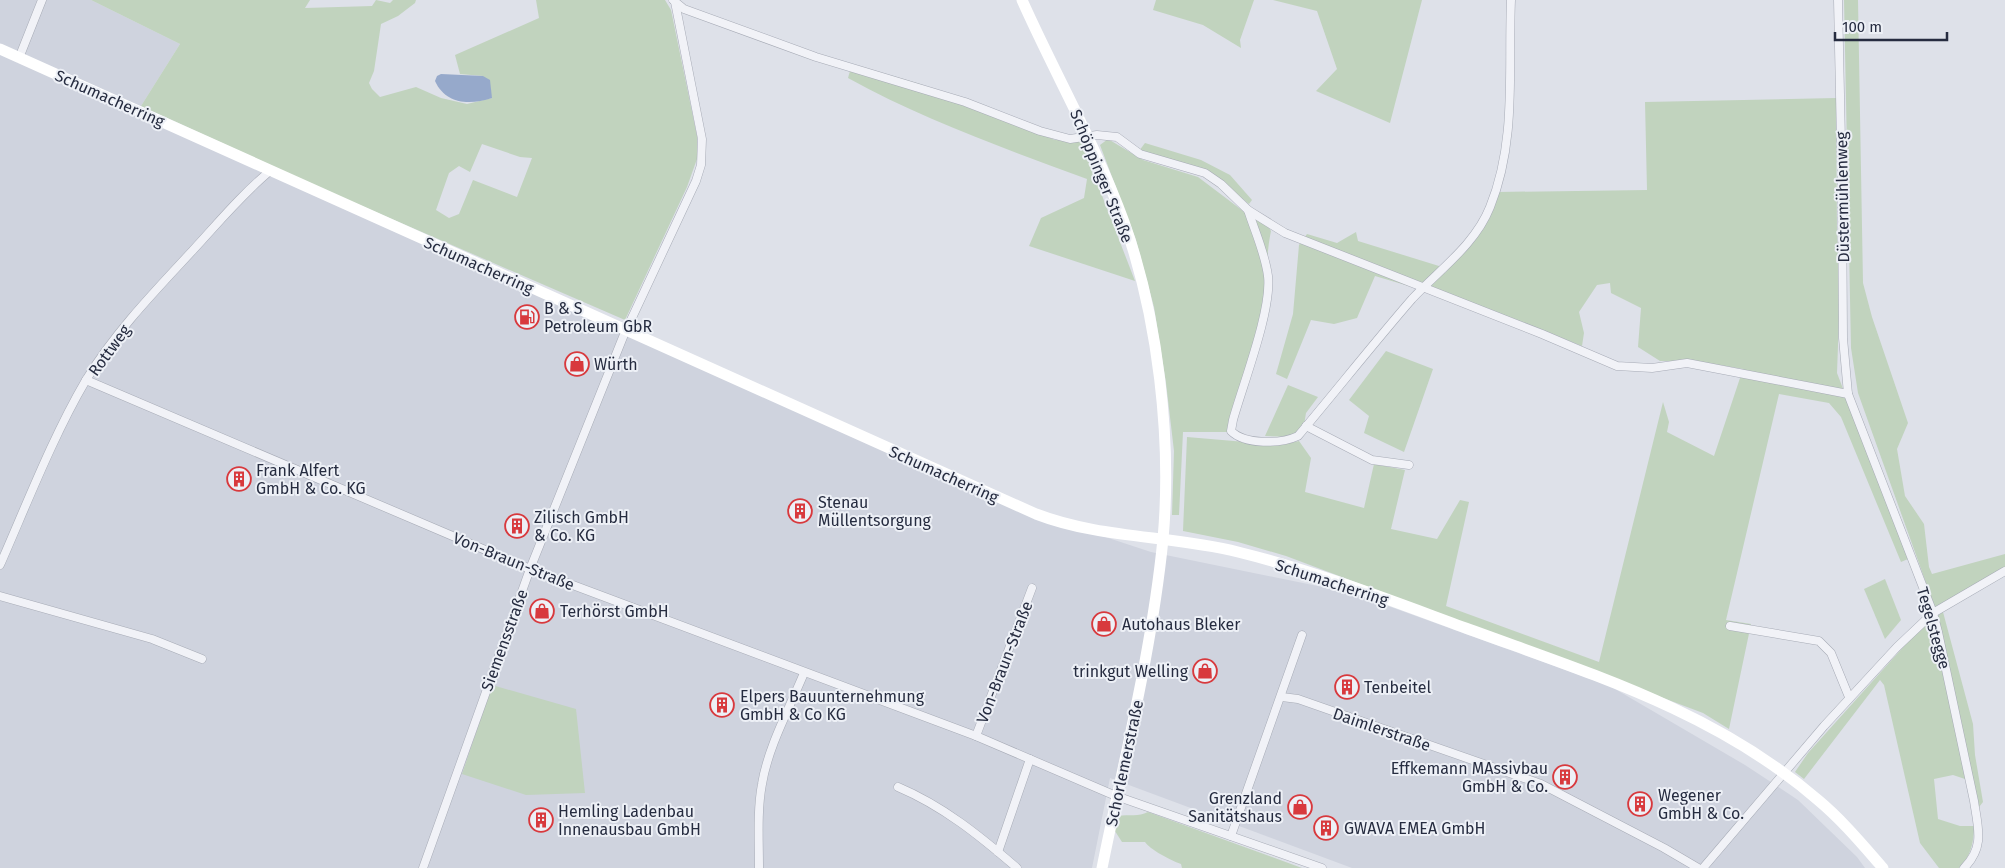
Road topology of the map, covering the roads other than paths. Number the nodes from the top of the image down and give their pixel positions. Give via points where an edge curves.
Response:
1 (42, 0) edge
2 (1022, 0) edge
3 (1511, 0) edge
4 (1838, 0) edge
5 (674, 1) edge
6 (0, 49) edge
7 (19, 58) junction
8 (1088, 137) junction
9 (270, 171) junction
10 (1248, 210) junction
11 (1423, 288) junction
12 (626, 331) junction
13 (86, 380) junction
14 (1848, 394) junction
15 (1306, 426) junction
16 (1409, 466) dead end
17 (1162, 539) junction
18 (0, 566) edge
19 (530, 569) junction
20 (2005, 571) edge
21 (1032, 588) dead end
22 (0, 596) edge
23 (1933, 612) junction
24 (1730, 626) dead end
25 (1302, 635) dead end
26 (202, 659) dead end
27 (804, 673) junction
28 (1282, 697) junction
29 (1850, 697) junction
30 (976, 736) junction
31 (1030, 759) junction
32 (1784, 773) junction
33 (898, 787) dead end
34 (1116, 796) junction
35 (1231, 836) junction
36 (998, 852) junction
37 (423, 868) edge
38 (759, 868) edge
39 (1017, 868) edge
40 (1102, 868) edge
41 (1322, 868) edge
42 (1698, 868) edge
43 (1703, 868) edge
44 (1883, 868) edge
45 (1964, 868) edge

1 - 7 street
2 - 8 main road, Schöppinger Straße
3 - 11 street via 1510,115 1498,183 1481,225 1445,268
4 - 14 street, Düstermühlenweg via 1843,338
5 - 8 street via 684,9 807,54 965,102 1040,131 1070,139
5 - 12 street, Siemensstraße via 701,131 701,165 684,211
6 - 7 main road, Schumacherring
7 - 9 main road, Schumacherring
8 - 10 street via 1113,135 1140,154 1204,173 1221,184
8 - 17 main road, Schöppinger Straße via 1124,223 1153,335 1163,427
9 - 12 main road, Schumacherring
9 - 13 street, Rottweg via 154,292
10 - 11 street via 1286,233
10 - 15 street via 1263,250 1268,277 1267,300 1231,431 1237,438 1275,442 1298,436
11 - 14 street via 1617,366 1652,368 1687,363
11 - 15 street
12 - 17 main road, Schumacherring via 1036,514 1077,528
12 - 19 street, Siemensstraße
13 - 18 street, Rottweg
13 - 19 street, Von-Braun-Straße
14 - 23 street, Tegelstegge
15 - 16 street via 1372,460
17 - 32 main road, Schumacherring via 1236,552 1293,567 1620,684 1726,734
17 - 34 main road, Schorlemerstraße via 1148,642
19 - 27 street, Von-Braun-Straße
19 - 37 street, Siemensstraße
20 - 23 street
21 - 30 street, Von-Braun-Straße
22 - 26 street via 152,639
23 - 29 street
23 - 45 street, Tegelstegge via 1978,829 1976,854
24 - 29 street via 1819,640 1831,653
25 - 28 street
27 - 30 street, Von-Braun-Straße
27 - 38 street via 762,783
28 - 35 street
28 - 42 street, Daimlerstraße via 1298,699 1540,784
29 - 32 street
30 - 31 street, Von-Braun-Straße
31 - 34 street, Von-Braun-Straße
31 - 36 street
32 - 43 street
32 - 44 main road, Schumacherring via 1820,801
33 - 36 street via 948,813
34 - 35 street, Von-Braun-Straße
34 - 40 main road, Schorlemerstraße
35 - 41 street, Von-Braun-Straße
36 - 39 street

